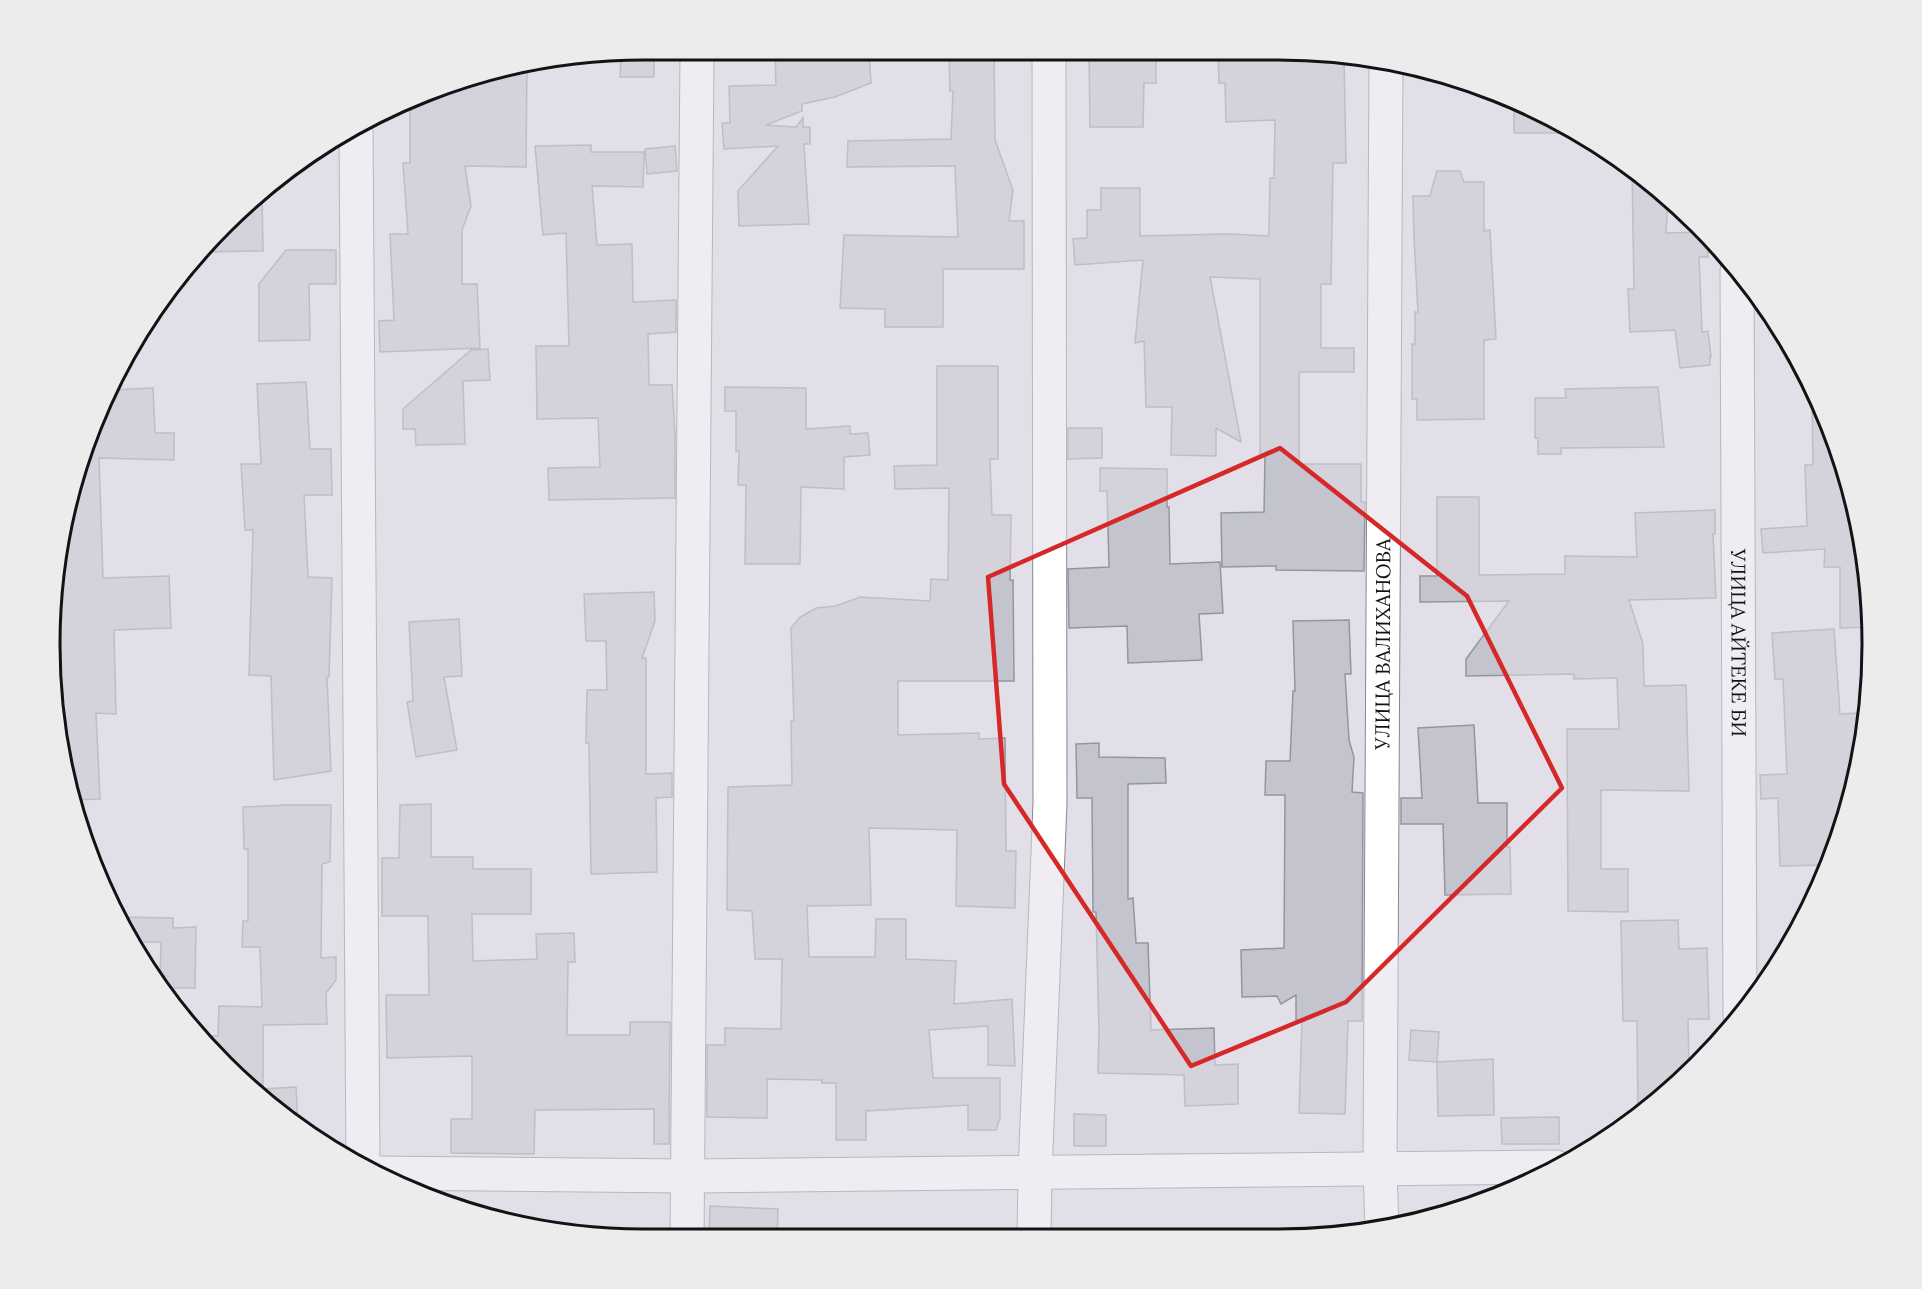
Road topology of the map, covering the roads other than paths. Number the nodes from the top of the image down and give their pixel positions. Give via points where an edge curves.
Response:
1 (697, 60) edge
2 (1049, 60) edge
3 (1386, 70) edge
4 (356, 136) edge
5 (1737, 284) edge
6 (1740, 1001) edge
7 (363, 1157) edge
8 (1540, 1167) edge
9 (1380, 1168) junction
10 (1035, 1172) junction
11 (395, 1173) edge
12 (688, 1176) junction
13 (1382, 1220) edge
14 (687, 1229) edge
15 (1034, 1229) edge

1 - 12 street
2 - 10 street via 1050,803
3 - 9 street, УЛИЦА ВАЛИХАНОВА
4 - 7 street
5 - 6 street, УЛИЦА АЙТЕКЕ БИ
8 - 9 street
9 - 10 street
9 - 13 street, УЛИЦА ВАЛИХАНОВА
10 - 12 street
10 - 15 street
11 - 12 street
12 - 14 street

